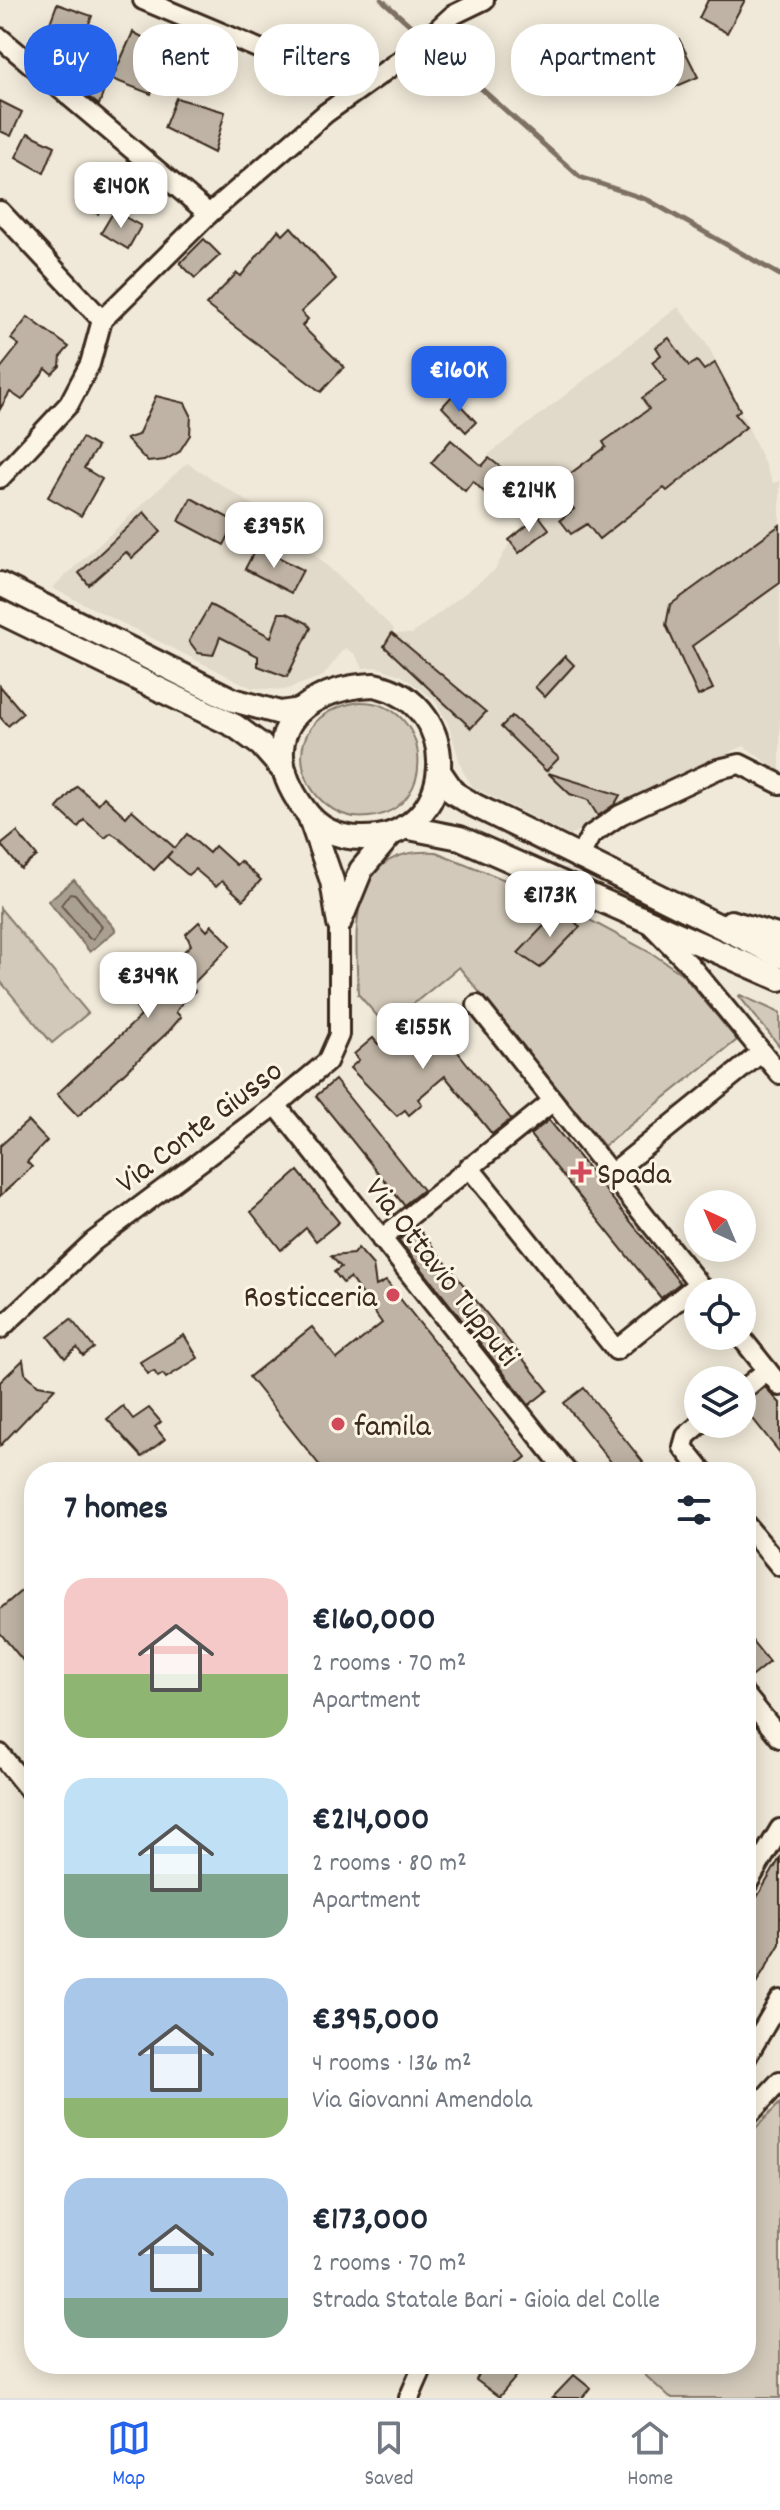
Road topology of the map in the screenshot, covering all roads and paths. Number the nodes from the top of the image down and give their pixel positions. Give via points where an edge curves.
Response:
1 (143, 0) edge
2 (484, 0) edge
3 (0, 38) edge
4 (254, 47) edge
5 (379, 74) edge
6 (349, 96) edge
7 (0, 211) edge
8 (209, 214) junction
9 (102, 320) junction
10 (0, 478) edge
11 (0, 584) edge
12 (0, 612) edge
13 (301, 710) junction
14 (285, 772) junction
15 (441, 774) junction
16 (780, 784) edge
17 (310, 818) junction
18 (398, 831) junction
19 (578, 859) junction
20 (683, 910) junction
21 (646, 919) junction
22 (339, 924) junction
23 (780, 937) edge
24 (780, 956) edge
25 (780, 979) edge
26 (477, 1005) dead end
27 (762, 1052) junction
28 (780, 1074) edge
29 (553, 1101) junction
30 (276, 1105) junction
31 (469, 1167) junction
32 (612, 1173) junction
33 (381, 1239) junction
34 (694, 1278) edge
35 (684, 1301) edge
36 (0, 1329) edge
37 (751, 1350) edge
38 (767, 1370) junction
39 (756, 1379) edge
40 (780, 1386) edge
41 (685, 1438) edge
42 (559, 1462) edge
43 (695, 1462) edge
44 (756, 1537) edge
45 (780, 1566) edge
46 (756, 1708) edge
47 (780, 1738) edge
48 (0, 1754) edge
49 (24, 1784) edge
50 (780, 1829) edge
51 (756, 1869) edge
52 (780, 2000) edge
53 (756, 2041) edge
54 (780, 2081) edge
55 (756, 2107) edge
56 (420, 2374) edge
57 (409, 2398) edge

1 - 4 street
2 - 5 street via 453,15
3 - 8 street
6 - 8 street
7 - 9 street
8 - 9 street
9 - 10 street via 90,364 69,404
11 - 13 main road via 233,700 280,713
12 - 14 main road via 235,726
13 - 14 main road via 285,729
13 - 15 main road via 321,696 355,686 392,689 421,709 430,724
14 - 17 main road
15 - 18 main road via 421,813
15 - 19 main road via 454,793
16 - 19 street via 740,764 718,769 620,815 591,835
17 - 18 main road via 349,838
17 - 22 main road via 332,881
18 - 21 main road via 460,838
18 - 22 main road via 361,870
19 - 20 main road
20 - 23 main road
20 - 24 main road
21 - 25 main road
21 - 27 street
22 - 30 street, Via Conte Giusso via 339,1035 327,1062
26 - 29 street
27 - 28 street
27 - 32 street
29 - 31 street
29 - 32 street
30 - 33 street, Via Ottavio Tupputi
30 - 36 street, Via Conte Giusso via 94,1241
31 - 33 street
31 - 35 street via 616,1350
32 - 34 street
33 - 42 street, Via Ottavio Tupputi
37 - 38 street
38 - 39 street
38 - 40 street
41 - 43 street via 683,1447
44 - 45 street
46 - 47 street
48 - 49 street
50 - 51 street
52 - 53 street
54 - 55 street
56 - 57 street

